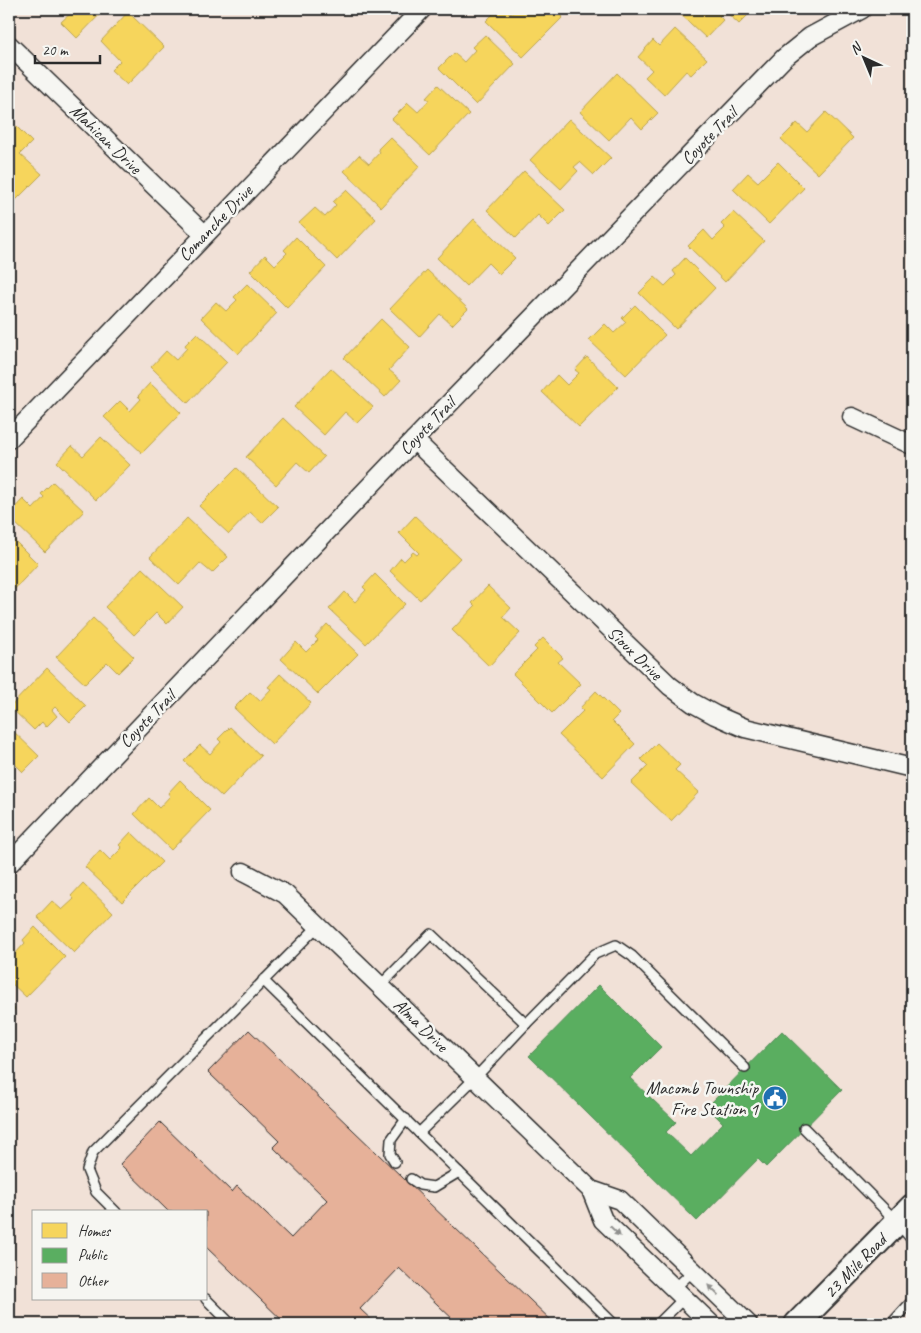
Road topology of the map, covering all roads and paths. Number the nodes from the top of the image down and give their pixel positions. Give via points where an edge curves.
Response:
1 (422, 9) edge
2 (862, 9) edge
3 (9, 45) edge
4 (204, 234) junction
5 (852, 417) dead end
6 (9, 439) edge
7 (414, 440) junction
8 (912, 446) edge
9 (911, 762) edge
10 (9, 864) edge
11 (243, 872) dead end
12 (318, 926) junction
13 (264, 980) junction
14 (380, 986) junction
15 (526, 1024) junction
16 (744, 1068) dead end
17 (476, 1077) junction
18 (406, 1119) junction
19 (804, 1128) dead end
20 (419, 1133) junction
21 (395, 1162) dead end
22 (458, 1172) junction
23 (411, 1179) dead end
24 (591, 1190) junction
25 (114, 1210) edge
26 (905, 1215) edge
27 (912, 1240) edge
28 (693, 1271) junction
29 (679, 1294) junction
30 (207, 1300) edge
31 (912, 1301) edge
32 (231, 1324) edge
33 (614, 1324) edge
34 (658, 1324) edge
35 (711, 1324) edge
36 (748, 1324) edge
37 (797, 1324) edge
38 (891, 1324) edge

1 - 4 street, Comanche Drive
2 - 7 street, Coyote Trail via 810,37 784,58
3 - 4 street, Mahican Drive
4 - 6 street, Comanche Drive
5 - 8 street
7 - 9 street, Sioux Drive via 670,686 693,703 745,728
7 - 10 street, Coyote Trail
11 - 12 street, Alma Drive via 285,894
12 - 13 lane
12 - 14 street, Alma Drive
13 - 18 lane
13 - 25 lane via 93,1152 87,1170 96,1192
14 - 15 lane via 431,934
14 - 17 street, Alma Drive
15 - 16 lane via 595,954 616,945 632,956
15 - 17 lane
17 - 20 lane
17 - 24 street, Alma Drive
18 - 20 lane
18 - 21 lane via 391,1140 390,1154
19 - 26 lane
20 - 22 lane
22 - 23 lane via 434,1187 420,1185
22 - 33 lane
24 - 28 street, Alma Drive via 620,1200
24 -> 29 street, Alma Drive via 603,1220
26 - 27 lane
26 - 37 main road, 23 Mile Road
28 - 29 lane
36 -> 28 street, Alma Drive
29 - 34 lane
29 - 35 street, Alma Drive
30 - 32 lane
31 - 38 lane

